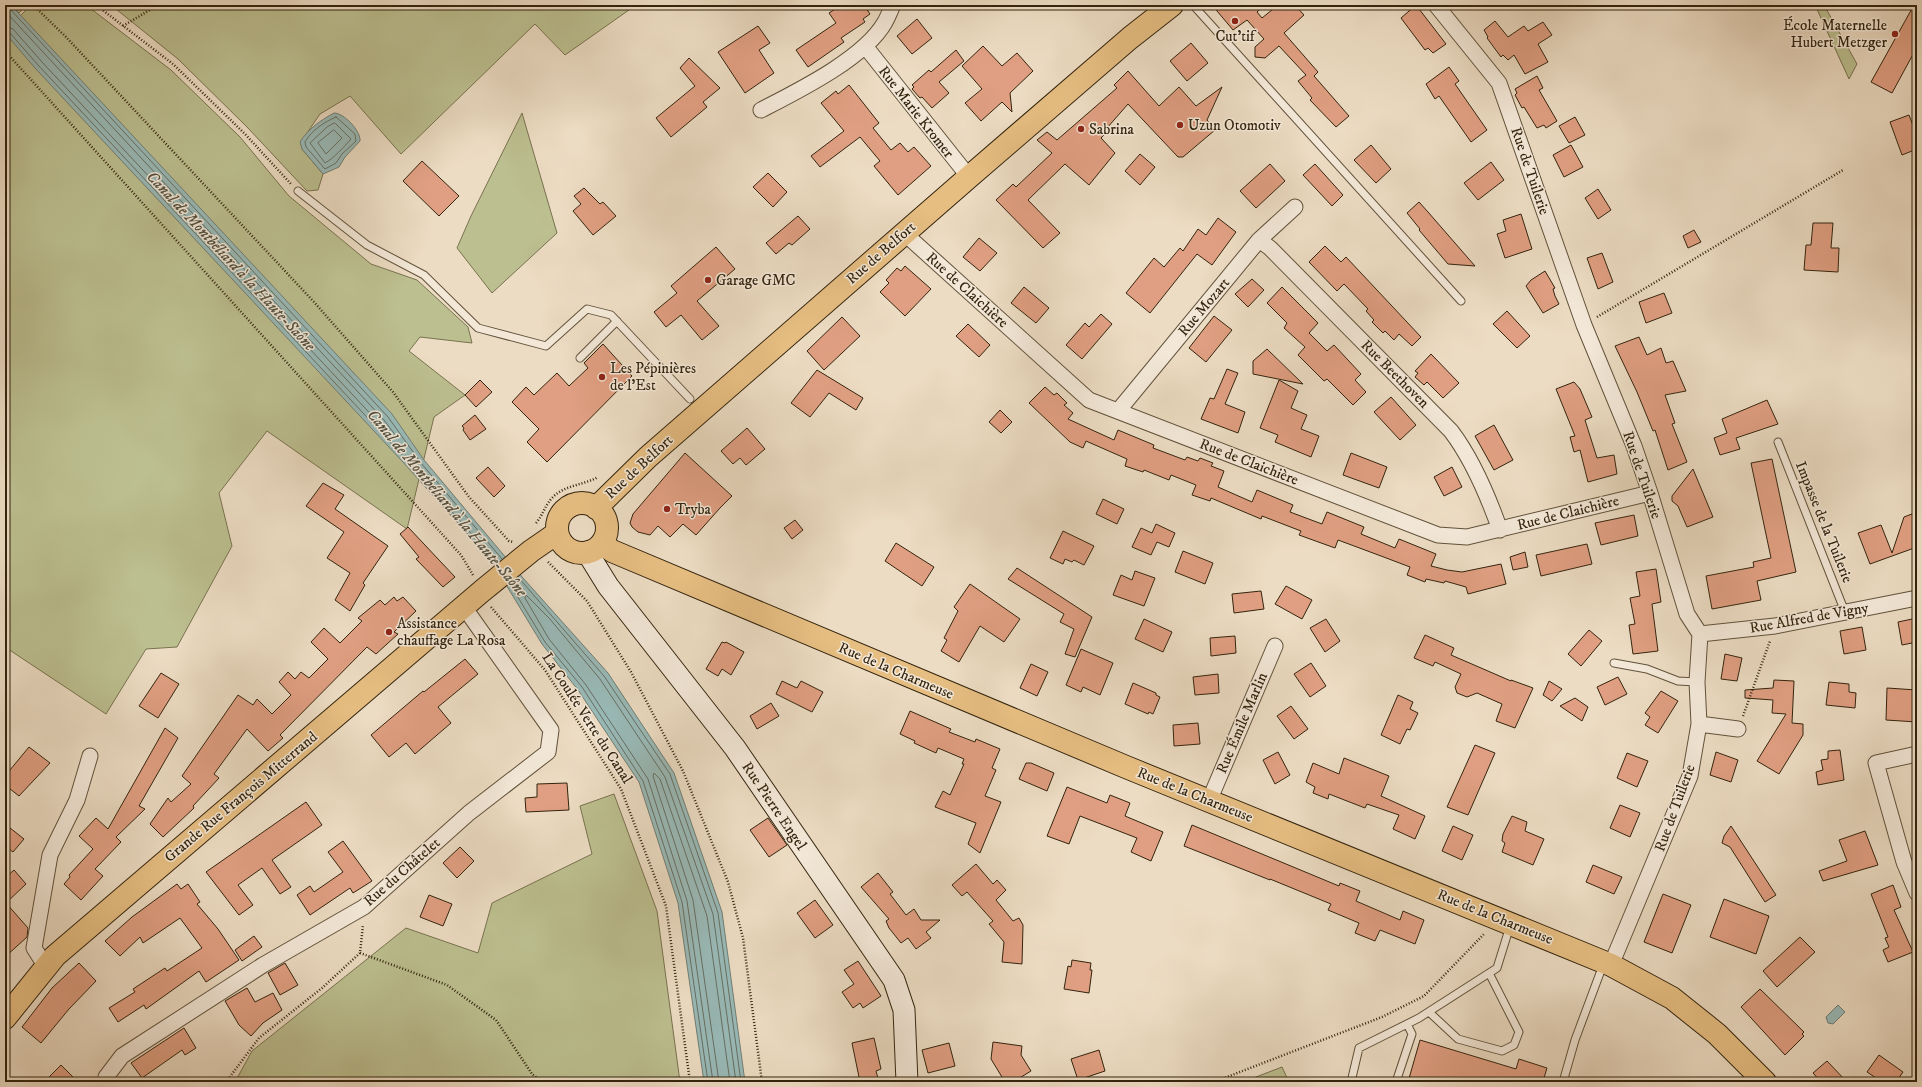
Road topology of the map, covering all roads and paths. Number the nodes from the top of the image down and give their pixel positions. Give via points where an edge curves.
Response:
1 (33, 5) edge
2 (96, 5) edge
3 (158, 5) edge
4 (893, 5) edge
5 (1172, 5) edge
6 (1193, 5) edge
7 (1436, 5) edge
8 (123, 26) junction
9 (865, 46) junction
10 (5, 50) edge
11 (761, 110) dead end
12 (1843, 170) dead end
13 (969, 177) junction
14 (298, 191) joint
15 (1295, 207) dead end
16 (904, 233) junction
17 (1259, 240) junction
18 (1461, 302) dead end
19 (617, 321) junction
20 (1584, 324) junction
21 (580, 358) dead end
22 (690, 399) dead end
23 (1118, 411) junction
24 (1778, 442) dead end
25 (602, 476) dead end
26 (1650, 493) junction
27 (596, 508) junction
28 (530, 528) dead end
29 (1500, 530) junction
30 (557, 534) junction
31 (523, 548) junction
32 (594, 548) junction
33 (485, 589) junction
34 (1917, 598) edge
35 (464, 607) junction
36 (1845, 612) junction
37 (1775, 626) junction
38 (1700, 634) junction
39 (1275, 646) dead end
40 (1614, 663) dead end
41 (1697, 682) junction
42 (1699, 724) junction
43 (1738, 729) joint
44 (1917, 754) edge
45 (90, 756) dead end
46 (1209, 801) junction
47 (1917, 893) edge
48 (364, 907) junction
49 (1505, 922) junction
50 (360, 953) junction
51 (1608, 964) junction
52 (46, 967) junction
53 (1489, 973) junction
54 (1429, 1012) junction
55 (5, 1018) edge
56 (1407, 1024) junction
57 (106, 1077) dead end
58 (226, 1082) edge
59 (542, 1082) edge
60 (690, 1082) edge
61 (762, 1082) edge
62 (907, 1082) edge
63 (1214, 1082) edge
64 (1351, 1082) edge
65 (1396, 1082) edge
66 (1563, 1082) edge
67 (1765, 1082) edge

1 - 31 path via 314,302 394,392 469,498 509,541
2 - 8 path
3 - 8 path
4 - 9 street via 885,22
5 - 13 main road, Rue de Belfort
6 - 18 lane
7 - 20 street, Rue de Tuilerie via 1499,83
8 - 14 path via 173,64 245,134
9 - 11 street via 808,86
9 - 13 street, Rue Marie Kromer
10 - 33 path, La Coulée Verte du Canal via 461,555
12 - 20 path
13 - 16 main road, Rue de Belfort
14 - 19 lane via 367,245 424,275 478,328 546,346 587,309 611,315
15 - 17 street, Rue Mozart
16 - 23 street, Rue de Claichière via 1089,400
16 - 27 main road, Rue de Belfort via 642,461
17 - 23 street, Rue Mozart
17 - 29 street, Rue Beethoven via 1270,248 1451,431 1488,497
19 - 21 lane
19 - 22 lane
20 - 26 street, Rue de Tuilerie via 1634,446
23 - 29 street, Rue de Claichière via 1438,535 1467,537
24 - 36 lane, Impasse de la Tuilerie
25 - 28 path via 562,490 553,497 540,518
26 - 29 street, Rue de Claichière
26 - 38 street, Rue de Tuilerie via 1687,614
27 - 30 main road via 584,503 572,505 564,510 559,517
27 - 32 main road via 602,513 607,528
30 - 31 main road
30 - 32 main road via 560,541 572,551
31 - 33 main road, Grande Rue François Mitterrand
31 - 61 path via 545,560 587,601 631,672 683,771 728,882 743,938
32 - 46 main road, Rue de la Charmeuse via 612,551
32 - 62 street, Rue Pierre Engel via 608,586 734,748 894,980 904,1010
33 - 35 main road, Grande Rue François Mitterrand
33 - 60 path, La Coulée Verte du Canal via 491,607 545,670 621,788 666,906
34 - 36 street, Rue Alfred de Vigny
35 - 48 street, Rue du Châtelet via 551,730 548,752 469,813
35 - 52 main road, Grande Rue François Mitterrand via 128,893 55,956
36 - 37 street, Rue Alfred de Vigny
37 - 38 street, Rue Alfred de Vigny
37 - 43 path
38 - 41 street, Rue de Tuilerie
39 - 46 street, Rue Émile Marlin
40 - 41 lane via 1647,669 1678,681
41 - 42 street, Rue de Tuilerie
42 - 43 street
42 - 51 street, Rue de Tuilerie via 1690,776
44 - 47 street via 1876,763 1904,862
45 - 52 street via 77,800 50,855 34,948
46 - 49 main road, Rue de la Charmeuse
48 - 50 path
48 - 57 street, Rue du Châtelet via 263,965 122,1056
49 - 51 main road, Rue de la Charmeuse
49 - 53 lane via 1497,968
49 - 63 path via 1424,996 1382,1017
50 - 58 path via 322,988 259,1038
50 - 59 path via 453,989 496,1020 532,1074
51 - 66 lane via 1575,1040
51 - 67 main road, Rue de la Charmeuse via 1672,998 1718,1034
52 - 55 main road, Grande Rue François Mitterrand
53 - 54 lane
53 - 54 lane via 1519,1032 1514,1045 1502,1051 1458,1039
54 - 56 lane
56 - 64 lane via 1360,1048
56 - 65 lane via 1412,1034

